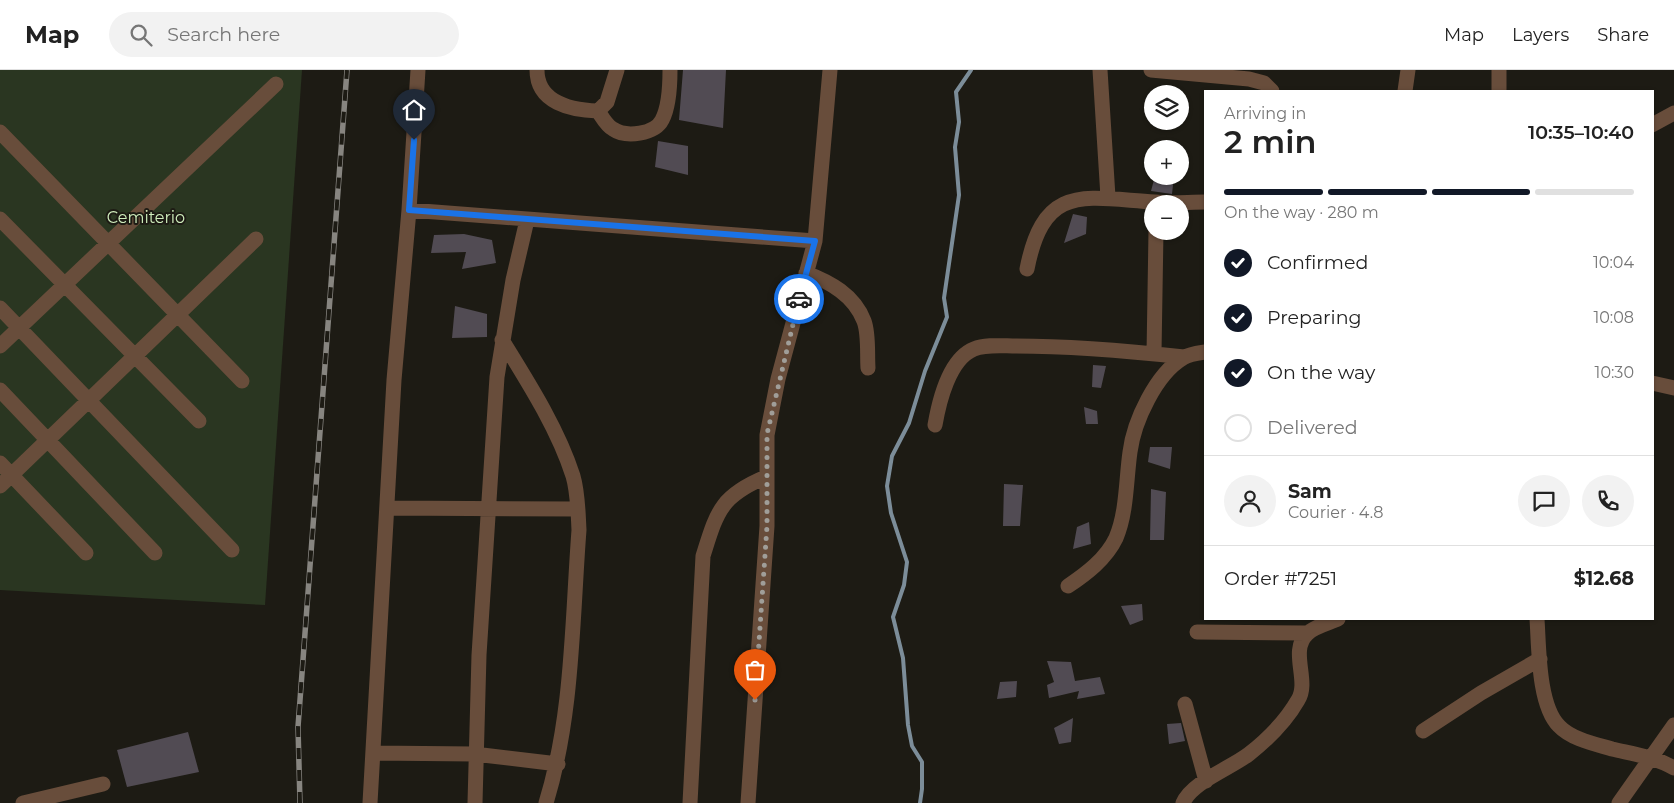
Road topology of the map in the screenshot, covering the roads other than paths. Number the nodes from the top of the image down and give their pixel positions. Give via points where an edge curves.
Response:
1 (418, 70) edge
2 (538, 70) edge
3 (617, 70) edge
4 (670, 70) edge
5 (830, 70) edge
6 (1100, 70) edge
7 (1151, 70) edge
8 (1408, 70) edge
9 (1499, 70) edge
10 (276, 84) dead end
11 (1271, 90) edge
12 (1405, 90) edge
13 (1499, 90) edge
14 (598, 111) junction
15 (1674, 113) edge
16 (1654, 124) edge
17 (2, 137) edge
18 (1108, 197) junction
19 (1144, 202) edge
20 (1189, 202) edge
21 (1204, 202) edge
22 (409, 210) junction
23 (0, 219) edge
24 (527, 220) junction
25 (256, 239) dead end
26 (1156, 240) edge
27 (815, 241) junction
28 (108, 243) junction
29 (1027, 269) dead end
30 (806, 273) junction
31 (65, 285) junction
32 (0, 308) edge
33 (177, 314) junction
34 (19, 328) junction
35 (502, 340) junction
36 (0, 346) edge
37 (1204, 352) edge
38 (1154, 354) junction
39 (135, 356) junction
40 (1184, 357) junction
41 (868, 368) dead end
42 (242, 381) dead end
43 (1654, 384) edge
44 (1674, 388) edge
45 (0, 390) edge
46 (88, 400) junction
47 (199, 421) dead end
48 (935, 425) dead end
49 (48, 440) junction
50 (0, 463) edge
51 (12, 475) junction
52 (766, 477) junction
53 (0, 486) edge
54 (388, 508) junction
55 (577, 509) junction
56 (488, 510) junction
57 (232, 550) dead end
58 (86, 553) dead end
59 (155, 553) dead end
60 (1068, 586) dead end
61 (1336, 620) edge
62 (1537, 620) edge
63 (1196, 632) dead end
64 (1307, 633) junction
65 (1540, 659) junction
66 (1185, 704) dead end
67 (1674, 725) edge
68 (1423, 731) dead end
69 (373, 753) junction
70 (474, 754) junction
71 (1650, 758) junction
72 (558, 764) junction
73 (1674, 768) edge
74 (1206, 781) junction
75 (103, 784) dead end
76 (23, 803) edge
77 (370, 803) edge
78 (475, 803) edge
79 (546, 803) edge
80 (690, 803) edge
81 (748, 803) edge
82 (1182, 803) edge
83 (1619, 803) edge

1 - 22 street
2 - 14 street via 537,77 550,99 582,110
3 - 14 street via 607,102
4 - 14 street via 663,119 656,128 625,133 612,129
5 - 27 street
6 - 18 street
7 - 11 street via 1249,79 1264,83
8 - 12 street
9 - 13 street
10 - 28 street
15 - 16 street
17 - 28 street
18 - 19 street
18 - 29 street via 1076,199 1051,212 1039,227
20 - 21 street
22 - 24 street
22 - 54 street via 394,380
23 - 31 street
24 - 27 street
24 - 35 street
25 - 33 street
26 - 38 street
27 - 30 street
28 - 31 street
28 - 33 street
30 - 41 street via 827,281 849,298 864,322
30 - 52 street via 767,434
31 - 34 street
31 - 39 street
32 - 34 street
33 - 39 street
33 - 42 street
34 - 36 street
34 - 46 street
35 - 55 street via 549,421 573,477
35 - 56 street
37 - 40 street
38 - 40 street
38 - 48 street via 1034,346 973,349 960,359 950,376 938,405
39 - 46 street
39 - 47 street
40 - 60 street via 1166,371 1146,403 1130,450 1126,493 1116,538 1101,560
43 - 44 street
45 - 49 street
46 - 49 street
46 - 57 street
49 - 51 street
49 - 59 street
50 - 51 street
51 - 53 street
51 - 58 street
52 - 80 street via 728,497 715,519 703,556
52 - 81 street via 767,526
54 - 56 street
54 - 69 street
55 - 56 street
55 - 72 street via 579,530
56 - 70 street
61 - 64 street
62 - 65 street
63 - 64 street
64 - 74 street via 1300,657 1300,698 1290,713 1249,754
65 - 68 street
65 - 71 street via 1547,704 1552,718 1560,727 1586,740
66 - 74 street
67 - 71 street
69 - 70 street
69 - 77 street
70 - 72 street
70 - 78 street
71 - 73 street
71 - 83 street
72 - 79 street
74 - 82 street
75 - 76 street

